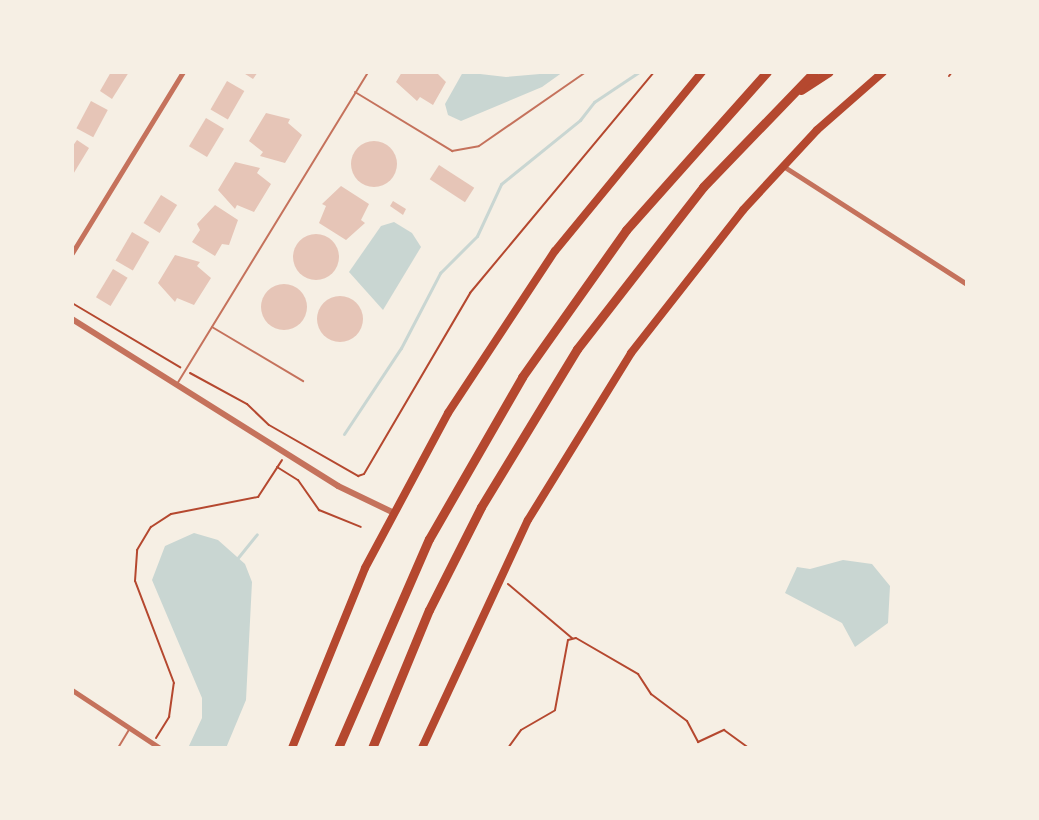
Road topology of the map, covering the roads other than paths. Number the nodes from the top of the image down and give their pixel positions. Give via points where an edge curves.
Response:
1 (183, 72) edge
2 (368, 72) edge
3 (586, 72) edge
4 (702, 72) edge
5 (767, 72) edge
6 (814, 72) edge
7 (829, 72) edge
8 (883, 72) edge
9 (355, 92) junction
10 (779, 104) junction
11 (783, 166) junction
12 (72, 253) edge
13 (967, 284) edge
14 (72, 319) edge
15 (212, 327) junction
16 (303, 381) dead end
17 (177, 384) junction
18 (392, 512) junction
19 (72, 690) edge
20 (130, 728) junction
21 (118, 748) edge
22 (160, 748) edge
23 (292, 748) edge
24 (338, 748) edge
25 (372, 748) edge
26 (422, 748) edge

1 - 12 street
2 - 9 lane
3 - 9 lane via 478,146 452,151
4 - 18 main road via 555,251 481,359
5 - 24 highway via 626,230 522,377 429,539
6 - 10 highway
7 - 10 highway
8 - 11 main road
9 - 15 lane
10 - 25 highway via 648,253 541,404 457,554
11 - 13 street
11 - 26 main road via 684,282 581,429 498,576
14 - 17 street
15 - 16 lane
15 - 17 lane
17 - 18 street
18 - 23 main road via 337,632
19 - 20 street
20 - 21 lane
20 - 22 street

